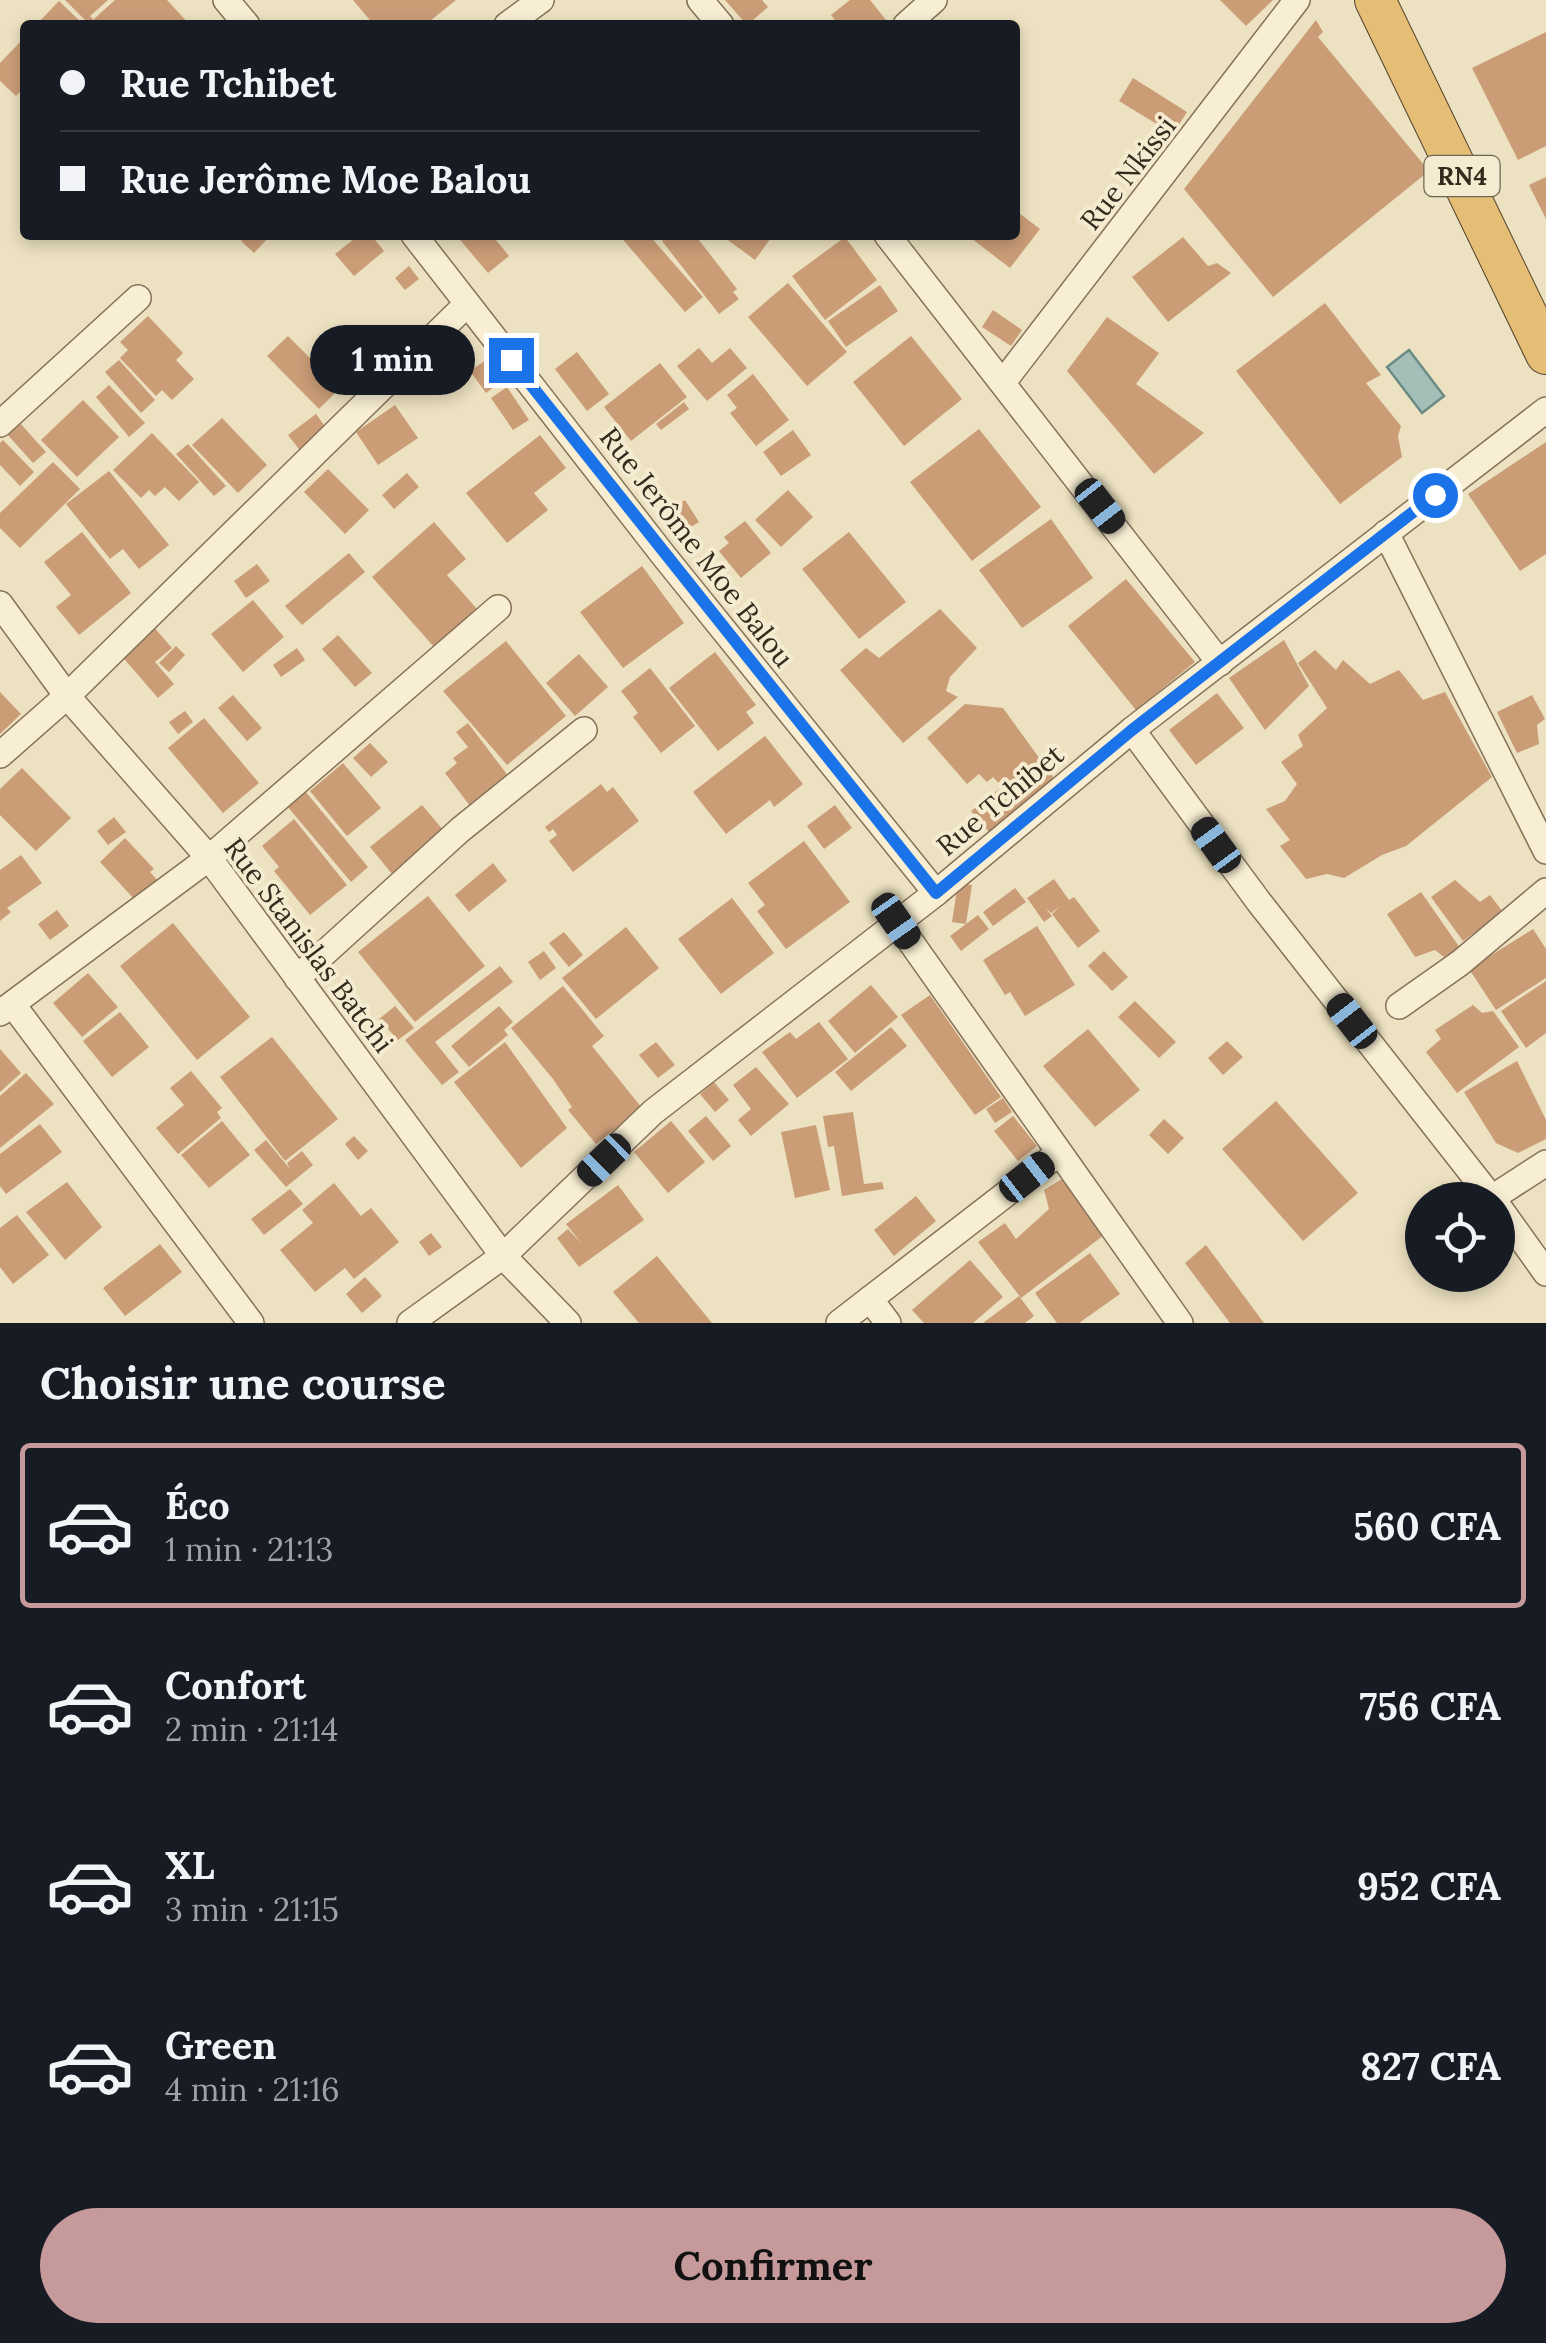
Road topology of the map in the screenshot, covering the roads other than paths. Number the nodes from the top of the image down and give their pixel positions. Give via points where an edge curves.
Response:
1 (226, 0) edge
2 (541, 0) edge
3 (700, 0) edge
4 (934, 0) edge
5 (1298, 0) edge
6 (1376, 0) edge
7 (243, 20) edge
8 (514, 20) edge
9 (717, 20) edge
10 (912, 20) edge
11 (418, 240) edge
12 (891, 240) edge
13 (138, 298) dead end
14 (467, 304) junction
15 (1546, 354) edge
16 (1004, 381) junction
17 (1546, 410) edge
18 (0, 424) edge
19 (1386, 533) junction
20 (0, 604) edge
21 (498, 608) dead end
22 (1220, 663) junction
23 (67, 696) junction
24 (584, 730) dead end
25 (1132, 730) junction
26 (0, 755) edge
27 (1546, 850) edge
28 (208, 858) junction
29 (1546, 891) edge
30 (936, 893) junction
31 (896, 921) junction
32 (297, 978) junction
33 (1398, 1006) dead end
34 (6, 1009) edge
35 (1059, 1152) junction
36 (1546, 1163) edge
37 (1479, 1182) edge
38 (1515, 1186) edge
39 (1515, 1230) edge
40 (504, 1256) junction
41 (1546, 1272) edge
42 (870, 1299) junction
43 (251, 1323) edge
44 (410, 1323) edge
45 (568, 1323) edge
46 (839, 1323) edge
47 (888, 1323) edge
48 (1180, 1323) edge

1 - 7 street
2 - 8 street
3 - 9 street
4 - 10 street
5 - 16 street, Rue Nkissi
6 - 15 highway, RN4
11 - 14 street, Rue Jerôme Moe Balou
12 - 16 street
13 - 18 street
14 - 23 street
14 - 30 street, Rue Jerôme Moe Balou
16 - 22 street
17 - 19 street, Rue Tchibet
19 - 22 street, Rue Tchibet
19 - 27 street
20 - 23 street, Rue Stanislas Batchi
21 - 28 street
22 - 25 street, Rue Tchibet
23 - 26 street
23 - 28 street, Rue Stanislas Batchi
24 - 32 street via 460,830
25 - 30 street, Rue Tchibet
25 - 37 street
28 - 32 street, Rue Stanislas Batchi
28 - 34 street
29 - 33 street
30 - 31 street, Rue Tchibet
31 - 35 street
31 - 40 street, Rue Tchibet via 653,1112
32 - 40 street, Rue Stanislas Batchi
34 - 43 street
35 - 42 street
35 - 48 street
36 - 38 street
39 - 41 street
40 - 44 street, Rue Tchibet
40 - 45 street, Rue Stanislas Batchi
42 - 46 street
42 - 47 street

